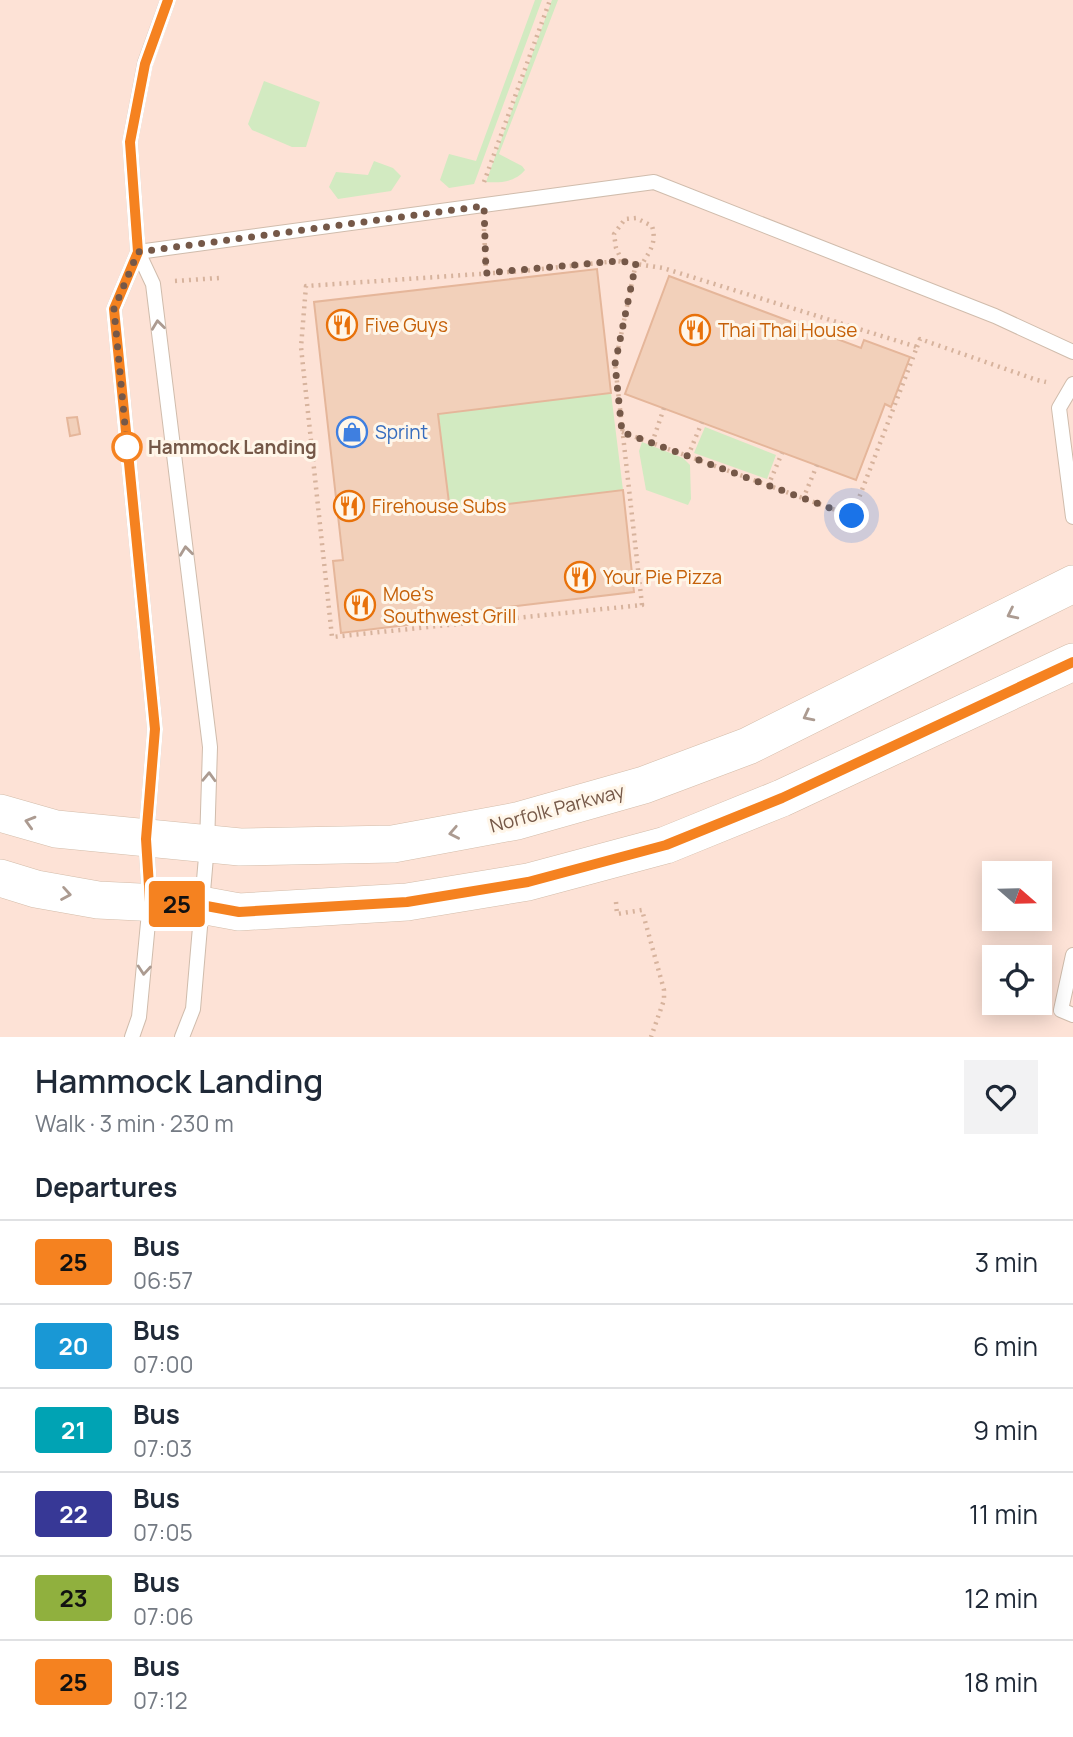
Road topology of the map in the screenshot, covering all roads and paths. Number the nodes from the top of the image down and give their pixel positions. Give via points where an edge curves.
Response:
1 (168, 0) edge
2 (550, 0) edge
3 (484, 206) junction
4 (138, 252) junction
5 (622, 262) junction
6 (639, 264) junction
7 (486, 273) junction
8 (219, 278) dead end
9 (174, 281) dead end
10 (917, 347) junction
11 (1073, 352) edge
12 (1073, 385) edge
13 (664, 408) dead end
14 (702, 422) dead end
15 (622, 432) junction
16 (652, 443) junction
17 (782, 453) dead end
18 (688, 456) junction
19 (817, 465) dead end
20 (768, 486) junction
21 (803, 499) junction
22 (1073, 517) edge
23 (1073, 584) edge
24 (1073, 662) edge
25 (0, 813) edge
26 (146, 839) junction
27 (207, 845) junction
28 (0, 878) edge
29 (150, 902) junction
30 (616, 902) dead end
31 (201, 905) junction
32 (1073, 955) edge
33 (1073, 1015) edge
34 (132, 1037) edge
35 (182, 1037) edge
36 (651, 1037) edge

1 - 4 lane via 145,64 130,142
2 - 3 path via 483,185
3 - 4 lane
3 - 7 path
3 - 11 lane via 654,182 995,316
4 - 26 lane via 114,309 155,729
27 -> 4 lane via 210,747 153,284
5 - 6 path
5 - 6 path via 614,234 625,219 636,218 652,226 655,237 652,249
5 - 7 path
6 - 10 path
6 - 15 path via 615,364
7 - 15 path via 306,286 301,346 332,637 642,605
8 - 9 path
10 - 12 path via 919,339 1037,380
10 - 21 path via 852,516
12 - 22 lane via 1059,408
13 - 16 path
14 - 18 path
15 - 16 path
16 - 18 path
17 - 20 path
18 - 20 path
19 - 21 path
20 - 21 path
23 -> 27 street, Norfolk Parkway via 748,746 644,785 517,821 393,844
24 - 31 street via 782,798 666,845 528,882 407,902 239,912
26 -> 25 street, Norfolk Parkway via 55,829
26 - 27 street, Norfolk Parkway
26 - 29 lane
27 - 31 lane
28 -> 29 street via 97,900
29 - 31 street
29 -> 34 lane via 139,1017
30 - 36 path via 617,914 642,910 659,967 664,1000
31 - 35 lane via 192,1009
32 - 33 lane via 1060,1010

